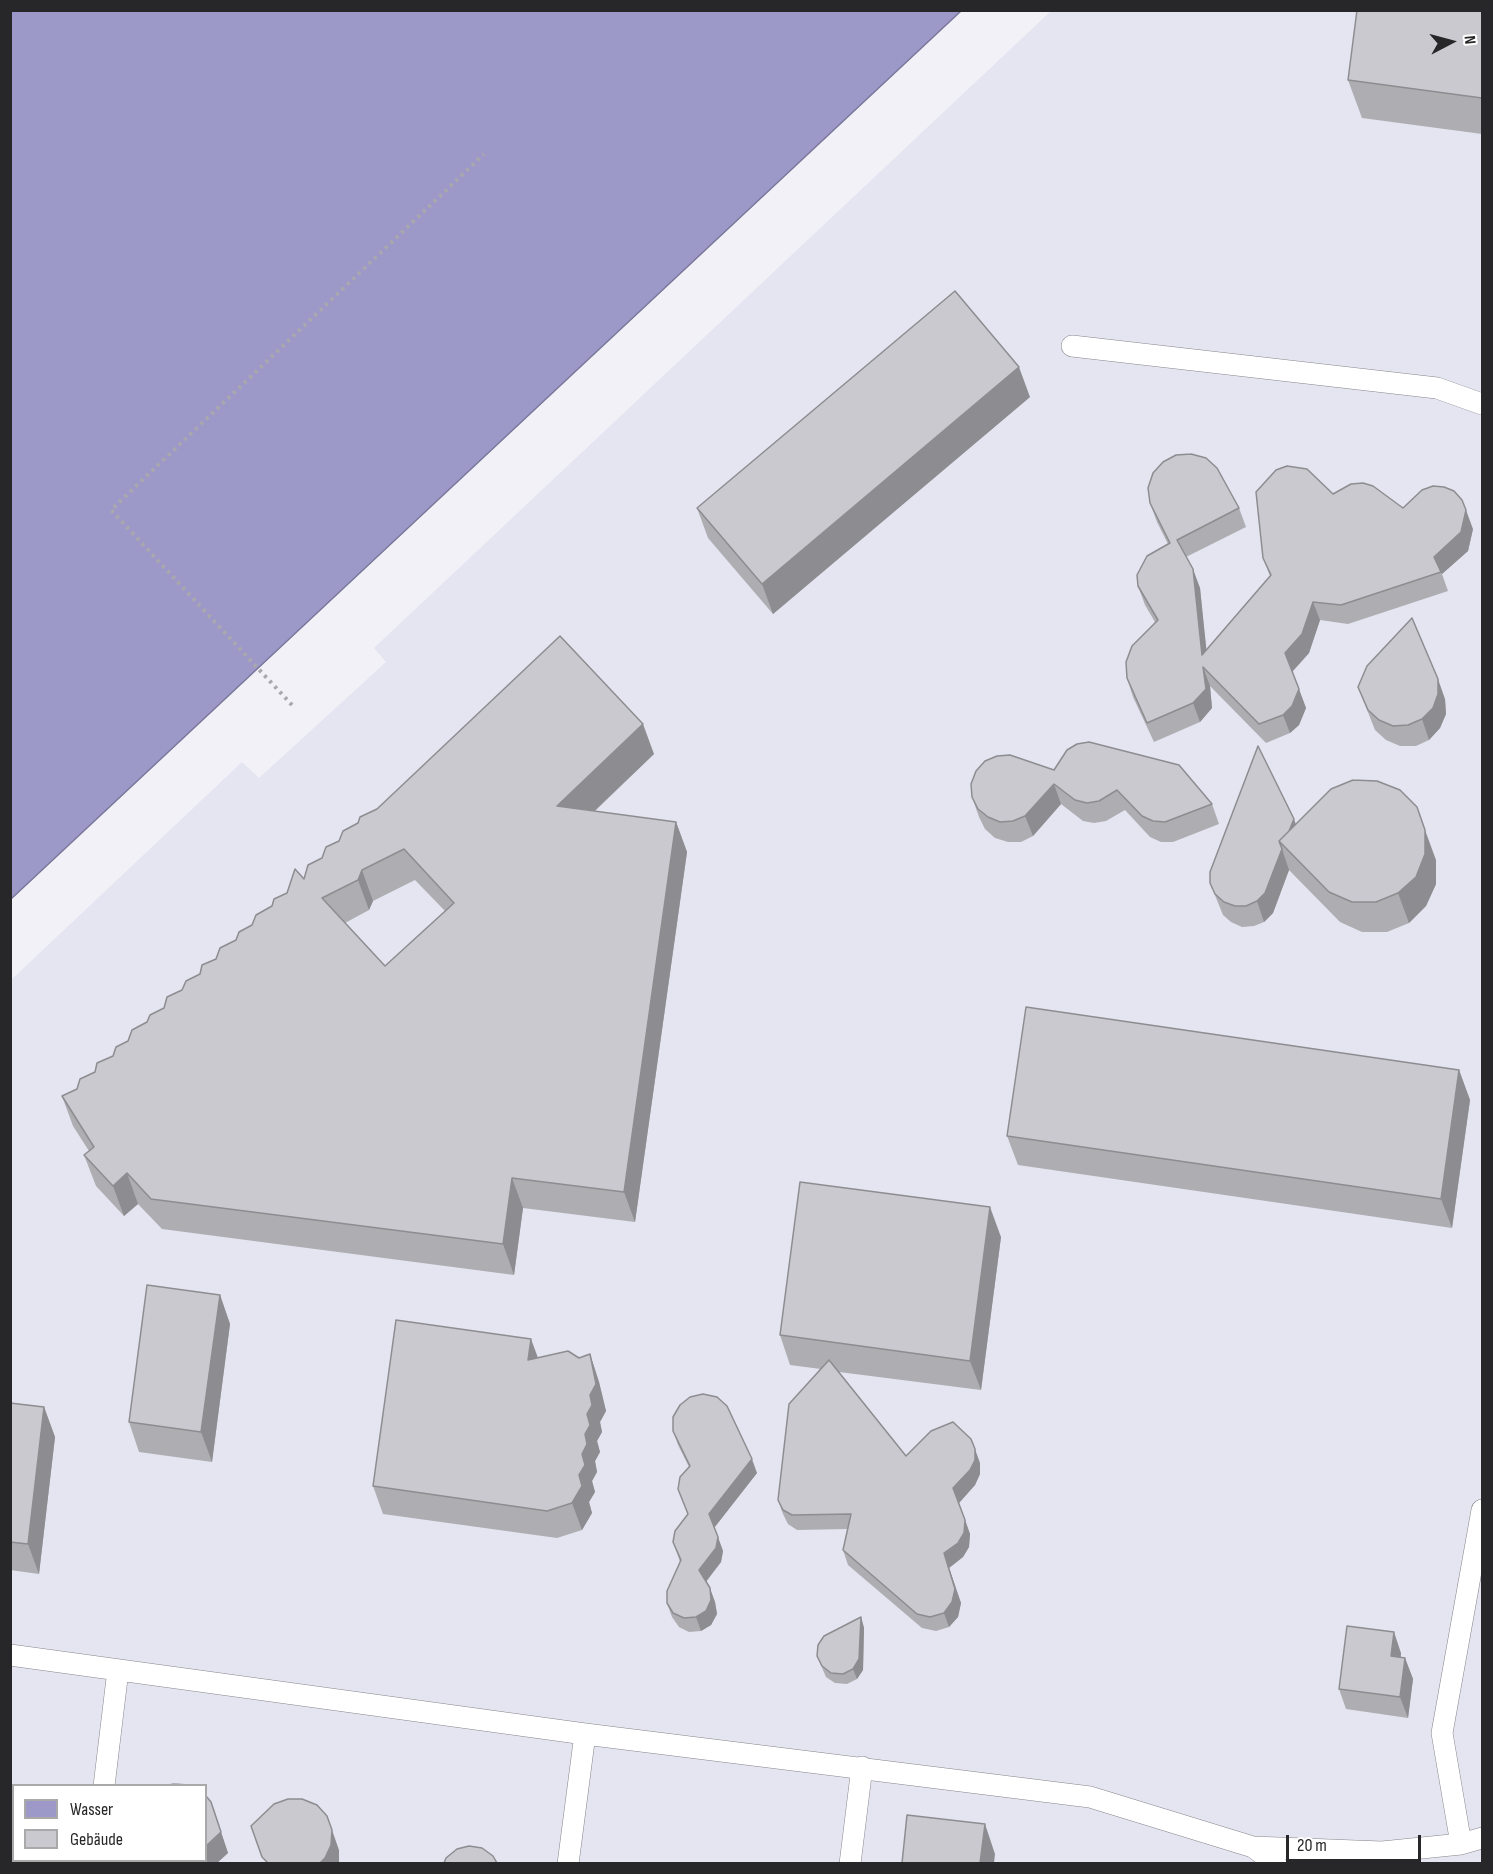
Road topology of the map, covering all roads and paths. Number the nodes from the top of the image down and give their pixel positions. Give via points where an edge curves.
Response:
1 (484, 154) dead end
2 (1071, 346) dead end
3 (1482, 404) edge
4 (292, 705) dead end
5 (1482, 1510) edge
6 (10, 1655) edge
7 (118, 1670) junction
8 (585, 1734) junction
9 (862, 1767) junction
10 (104, 1784) edge
11 (1482, 1838) edge
12 (1461, 1844) junction
13 (1254, 1847) junction
14 (568, 1863) edge
15 (850, 1863) edge
16 (1276, 1863) edge

1 - 4 path via 111,510
2 - 3 lane via 1437,388
5 - 12 lane via 1442,1732
6 - 7 lane
7 - 8 lane
7 - 10 lane
8 - 9 lane
8 - 14 lane
9 - 13 lane via 1090,1797
9 - 15 lane
11 - 12 lane
12 - 13 lane via 1382,1852
13 - 16 lane

